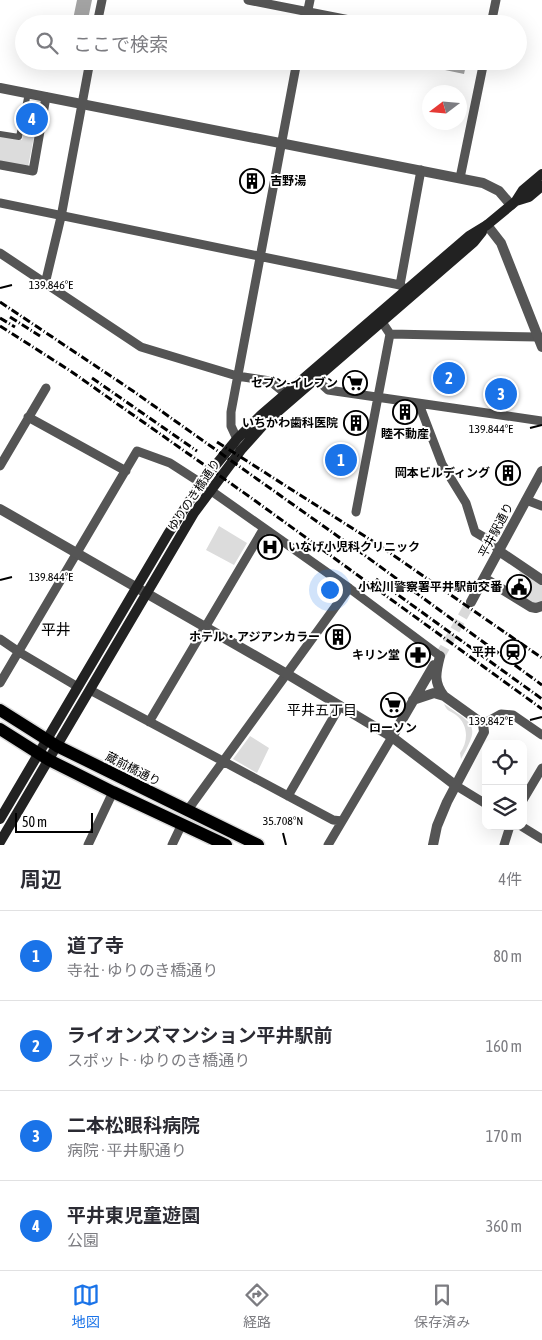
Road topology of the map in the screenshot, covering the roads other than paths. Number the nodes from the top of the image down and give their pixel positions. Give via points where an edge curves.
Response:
1 (102, 0) edge
2 (248, 0) edge
3 (310, 0) edge
4 (496, 0) edge
5 (307, 11) junction
6 (100, 15) edge
7 (306, 15) edge
8 (326, 15) edge
9 (494, 15) edge
10 (88, 70) edge
11 (295, 70) edge
12 (482, 70) edge
13 (0, 88) edge
14 (28, 93) junction
15 (46, 97) junction
16 (81, 104) junction
17 (0, 134) edge
18 (282, 143) junction
19 (0, 165) edge
20 (422, 170) junction
21 (542, 174) edge
22 (460, 178) junction
23 (542, 186) edge
24 (0, 203) edge
25 (514, 203) junction
26 (61, 217) junction
27 (487, 225) junction
28 (0, 253) edge
29 (260, 257) junction
30 (45, 284) junction
31 (403, 287) junction
32 (382, 322) junction
33 (390, 334) junction
34 (538, 337) junction
35 (542, 347) edge
36 (237, 376) junction
37 (316, 378) junction
38 (46, 388) dead end
39 (286, 394) junction
40 (379, 398) junction
41 (419, 404) junction
42 (28, 417) junction
43 (542, 421) edge
44 (237, 439) junction
45 (0, 466) edge
46 (126, 471) junction
47 (542, 471) edge
48 (206, 486) junction
49 (526, 500) junction
50 (542, 506) edge
51 (0, 509) edge
52 (356, 512) dead end
53 (264, 528) junction
54 (499, 551) junction
55 (76, 554) junction
56 (484, 578) junction
57 (542, 580) edge
58 (136, 588) junction
59 (349, 588) junction
60 (147, 594) junction
61 (471, 602) tunnel mouth
62 (542, 606) edge
63 (205, 628) junction
64 (0, 639) edge
65 (19, 652) junction
66 (440, 656) junction
67 (287, 674) junction
68 (0, 683) edge
69 (78, 687) junction
70 (90, 690) junction
71 (444, 696) junction
72 (413, 700) junction
73 (340, 706) junction
74 (0, 710) edge
75 (149, 722) junction
76 (483, 724) junction
77 (0, 729) edge
78 (542, 735) edge
79 (392, 737) junction
80 (51, 744) junction
81 (43, 757) junction
82 (224, 762) junction
83 (542, 768) edge
84 (456, 784) junction
85 (113, 792) junction
86 (527, 793) edge
87 (288, 796) junction
88 (482, 801) edge
89 (188, 811) junction
90 (0, 819) edge
91 (342, 820) junction
92 (182, 824) junction
93 (509, 830) edge
94 (527, 830) edge
95 (542, 839) edge
96 (0, 842) edge
97 (88, 845) edge
98 (172, 845) edge
99 (226, 845) edge
100 (258, 845) edge
101 (328, 845) edge
102 (433, 845) edge
103 (504, 845) edge

1 - 6 street
2 - 5 street
3 - 5 street
4 - 9 street
5 - 7 street
5 - 8 street
10 - 16 street
11 - 18 street
12 - 22 street
13 - 14 street
14 - 15 street
14 - 17 street via 19,137
15 - 16 street
15 - 19 street via 33,171
16 - 18 street
16 - 26 street
18 - 20 street
18 - 29 street
20 - 22 street
20 - 31 street
21 - 25 main road via 523,190
22 - 25 street via 494,187
23 - 25 main road via 529,197
24 - 26 street
25 - 27 main road, ゆりのき橋通り
26 - 29 street
26 - 30 street
27 - 31 main road, ゆりのき橋通り
27 - 32 main road, ゆりのき橋通り via 474,242
27 - 34 street via 500,243
28 - 30 street
29 - 31 street
29 - 36 street
30 - 36 street via 140,347
31 - 39 main road, ゆりのき橋通り
32 - 33 street
32 - 37 main road, ゆりのき橋通り
33 - 34 street
33 - 40 street
34 - 35 street
36 - 39 street via 270,381
36 - 44 street via 231,426
37 - 40 street via 328,390
37 - 48 main road, ゆりのき橋通り via 268,420
38 - 42 street
39 - 44 main road, ゆりのき橋通り
40 - 41 street
40 - 52 street
41 - 43 street
41 - 54 street via 442,464 466,503 475,532 492,542
42 - 45 street
42 - 46 street
44 - 48 main road, ゆりのき橋通り
46 - 48 street via 137,451 170,462
46 - 55 street
47 - 49 street, 平井駅通り
48 - 53 street
48 - 58 main road, ゆりのき橋通り via 181,512
48 - 60 main road, ゆりのき橋通り
49 - 50 street
49 - 54 street, 平井駅通り
51 - 55 street
53 - 59 street
53 - 63 street
54 - 56 street, 平井駅通り
54 - 57 street
55 - 58 street
55 - 65 street
56 - 61 street, 平井駅通り
56 - 62 street via 530,608
58 - 60 street
58 - 69 main road, ゆりのき橋通り
59 - 66 street
59 - 67 street
60 - 63 street
60 - 70 main road, ゆりのき橋通り
63 - 67 street
63 - 75 street
64 - 65 street
65 - 68 street
65 - 69 street
66 - 71 street via 435,679
66 - 72 street
67 - 73 street
67 - 82 street
69 - 80 main road, ゆりのき橋通り
70 - 75 street
70 - 80 main road, ゆりのき橋通り
71 - 72 street via 434,693
71 - 76 street
72 - 79 street
73 - 79 street
73 - 87 street
74 - 80 main road, 蔵前橋通り
75 - 82 street
76 - 78 street via 502,714 513,715
76 - 84 street via 483,736
77 - 81 main road
79 - 84 street
79 - 91 street
80 - 81 main road, ゆりのき橋通り
80 - 89 main road, 蔵前橋通り
81 - 85 main road
81 - 90 main road, ゆりのき橋通り
81 - 96 main road, ゆりのき橋通り
82 - 87 street
82 - 89 street
83 - 86 street
84 - 88 street
84 - 102 street via 437,826
85 - 92 main road
85 - 97 street
87 - 91 street via 333,820
89 - 100 main road, 蔵前橋通り
91 - 101 street
92 - 98 street
92 - 99 main road
93 - 103 street
94 - 95 street

